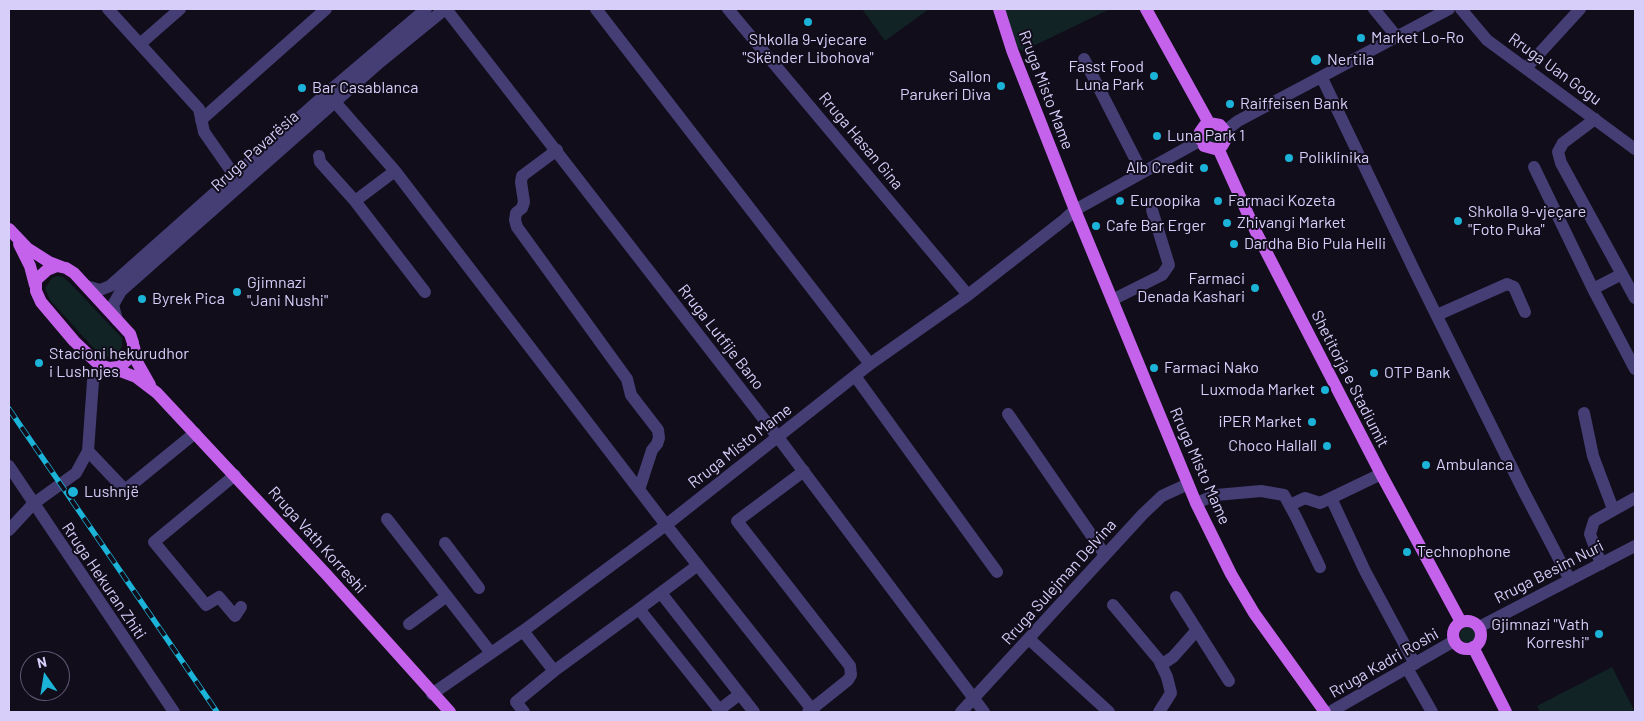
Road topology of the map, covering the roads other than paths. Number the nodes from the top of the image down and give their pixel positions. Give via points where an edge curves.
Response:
1 (108, 9) edge
2 (180, 9) edge
3 (326, 9) edge
4 (596, 9) edge
5 (728, 9) edge
6 (999, 9) edge
7 (1146, 9) edge
8 (1374, 9) edge
9 (1449, 9) edge
10 (1461, 9) edge
11 (1580, 9) edge
12 (437, 10) edge
13 (1397, 37) junction
14 (140, 44) junction
15 (1084, 59) dead end
16 (1526, 68) junction
17 (1322, 78) junction
18 (335, 102) junction
19 (1595, 119) junction
20 (201, 120) junction
21 (1209, 124) junction
22 (1225, 131) junction
23 (1202, 143) junction
24 (1218, 148) junction
25 (1635, 149) edge
26 (556, 150) junction
27 (319, 156) dead end
28 (1534, 167) dead end
29 (395, 171) junction
30 (1142, 172) junction
31 (234, 174) junction
32 (355, 201) junction
33 (1152, 210) dead end
34 (1077, 213) junction
35 (11, 232) edge
36 (62, 266) junction
37 (1622, 274) junction
38 (35, 285) junction
39 (86, 286) junction
40 (1593, 289) junction
41 (425, 292) dead end
42 (968, 295) junction
43 (1635, 298) edge
44 (1112, 300) junction
45 (1524, 312) dead end
46 (1436, 315) junction
47 (118, 320) junction
48 (134, 345) junction
49 (870, 364) junction
50 (106, 366) junction
51 (1635, 369) edge
52 (855, 376) junction
53 (157, 393) junction
54 (1584, 413) dead end
55 (1008, 414) dead end
56 (195, 433) junction
57 (777, 436) junction
58 (88, 451) junction
59 (9, 466) edge
60 (804, 471) junction
61 (1381, 474) junction
62 (235, 475) junction
63 (1188, 484) junction
64 (639, 490) junction
65 (1331, 498) junction
66 (1635, 498) edge
67 (1196, 503) junction
68 (33, 504) junction
69 (1290, 505) junction
70 (1613, 509) junction
71 (387, 519) dead end
72 (666, 525) junction
73 (9, 530) edge
74 (446, 543) dead end
75 (1635, 546) edge
76 (1105, 555) junction
77 (1601, 564) junction
78 (698, 566) junction
79 (1320, 567) dead end
80 (997, 572) dead end
81 (1570, 580) junction
82 (479, 588) dead end
83 (661, 593) junction
84 (447, 596) junction
85 (1176, 597) dead end
86 (1113, 605) dead end
87 (241, 607) dead end
88 (639, 609) junction
89 (1460, 622) junction
90 (409, 624) dead end
91 (1478, 627) junction
92 (1197, 630) junction
93 (524, 631) junction
94 (1029, 639) junction
95 (1454, 642) junction
96 (1473, 647) junction
97 (491, 652) junction
98 (1161, 665) junction
99 (1411, 666) junction
100 (554, 671) junction
101 (1229, 681) dead end
102 (432, 694) junction
103 (740, 694) junction
104 (974, 699) junction
105 (720, 711) edge
106 (811, 711) edge
107 (174, 712) edge
108 (450, 712) edge
109 (524, 712) edge
110 (754, 712) edge
111 (961, 712) edge
112 (984, 712) edge
113 (1110, 712) edge
114 (1159, 712) edge
115 (1325, 712) edge
116 (1330, 712) edge
117 (1432, 712) edge
118 (1506, 712) edge

1 - 14 street
2 - 14 street
3 - 20 street
4 - 49 street
5 - 42 street, Rruga Hasan Gina
6 - 34 main road, Rruga Misto Mame
7 - 21 main road
8 - 13 street
9 - 13 street
10 - 16 street, Rruga Uan Gogu via 1487,40
11 - 16 street
12 - 18 street, Rruga Pavarësia
12 - 26 street, Rruga Lutfije Bano
12 - 31 street, Rruga Pavarësia
13 - 17 street
14 - 20 street via 199,109
15 - 30 street
16 - 19 street, Rruga Uan Gogu
17 - 22 street via 1238,121
17 - 46 street
18 - 29 street
18 - 47 street, Rruga Pavarësia via 122,291 113,304
19 - 25 street, Rruga Uan Gogu
19 - 37 street via 1563,143 1558,152
20 - 31 street via 204,132
21 - 22 main road via 1220,125
21 - 23 main road via 1200,132
22 - 24 main road via 1226,139
23 - 24 main road via 1211,149
23 - 30 street, Rruga Misto Mame
23 - 34 street, Rruga Misto Mame
24 - 61 main road, Shetitorja e Stadiumit via 1256,232
26 - 57 street, Rruga Lutfije Bano
26 - 64 street via 522,176 524,202 515,220 627,379 630,395 658,430 657,444
27 - 32 street via 320,162
28 - 40 street
29 - 32 street
29 - 64 street
30 - 34 street, Rruga Misto Mame
31 - 39 street, Rruga Pavarësia via 110,286 100,290
32 - 41 street
33 - 44 street via 1169,265 1162,275
34 - 42 street, Rruga Misto Mame
34 - 44 main road, Rruga Misto Mame
35 - 36 main road via 37,255
35 - 38 main road via 26,257
36 - 38 main road via 47,270 37,278
36 - 39 main road, Rruga Vath Korreshi
37 - 40 street
37 - 43 street
38 - 50 main road via 43,305 74,341
39 - 47 main road, Rruga Vath Korreshi
40 - 51 street
42 - 49 street, Rruga Misto Mame
44 - 63 main road, Rruga Misto Mame
45 - 46 street via 1514,287 1508,284
46 - 81 street
47 - 48 main road, Rruga Vath Korreshi via 130,334
48 - 50 main road via 132,354 118,367
48 - 53 main road, Rruga Vath Korreshi via 140,367
49 - 52 street, Rruga Misto Mame
50 - 53 main road, Rruga Vath Korreshi via 136,377
50 - 58 street via 93,381
52 - 57 street, Rruga Misto Mame
52 - 80 street
53 - 56 main road, Rruga Vath Korreshi
54 - 70 street via 1593,456
55 - 76 street
56 - 58 street via 126,490
56 - 62 main road, Rruga Vath Korreshi
57 - 60 street, Rruga Lutfije Bano
57 - 72 street, Rruga Misto Mame
58 - 68 street via 76,473
59 - 68 street, Rruga Hekuran Zhiti
60 - 104 street, Rruga Lutfije Bano
60 - 106 street via 737,521 850,666 848,680
61 - 65 street
61 - 89 main road, Shetitorja e Stadiumit
62 - 87 street via 154,542 206,604 219,596 235,616
62 - 102 main road, Rruga Vath Korreshi
63 - 67 main road, Rruga Misto Mame
63 - 76 street, Rruga Sulejman Delvina via 1157,500
64 - 72 street
65 - 69 street via 1320,503 1305,498
65 - 99 street
66 - 70 street
67 - 69 street via 1216,495 1261,491 1284,495
67 - 115 main road, Rruga Misto Mame via 1254,613
68 - 73 street
68 - 107 street, Rruga Hekuran Zhiti
69 - 79 street
70 - 77 street via 1594,521 1590,534
71 - 84 street
72 - 78 street
72 - 93 street, Rruga Misto Mame
74 - 82 street
75 - 77 street, Rruga Besim Nuri
76 - 94 street, Rruga Sulejman Delvina
77 - 81 street, Rruga Besim Nuri
78 - 83 street
78 - 106 street
81 - 91 street, Rruga Besim Nuri
83 - 88 street
83 - 103 street
84 - 90 street
84 - 97 street
85 - 92 street
86 - 98 street
88 - 100 street
88 - 105 street
89 - 91 main road via 1469,621
89 - 95 main road via 1453,630
91 - 96 main road via 1480,638
92 - 98 street via 1173,657
92 - 101 street
93 - 97 street, Rruga Misto Mame
93 - 100 street
94 - 104 street, Rruga Sulejman Delvina
94 - 113 street
95 - 96 main road via 1463,649
95 - 99 street, Rruga Kadri Roshi
96 - 118 main road
97 - 102 street, Rruga Misto Mame
98 - 114 street via 1171,693
99 - 116 street, Rruga Kadri Roshi
99 - 117 street
100 - 109 street via 516,702
102 - 108 main road, Rruga Vath Korreshi
103 - 105 street
103 - 110 street
104 - 111 street, Rruga Sulejman Delvina
104 - 112 street, Rruga Lutfije Bano

